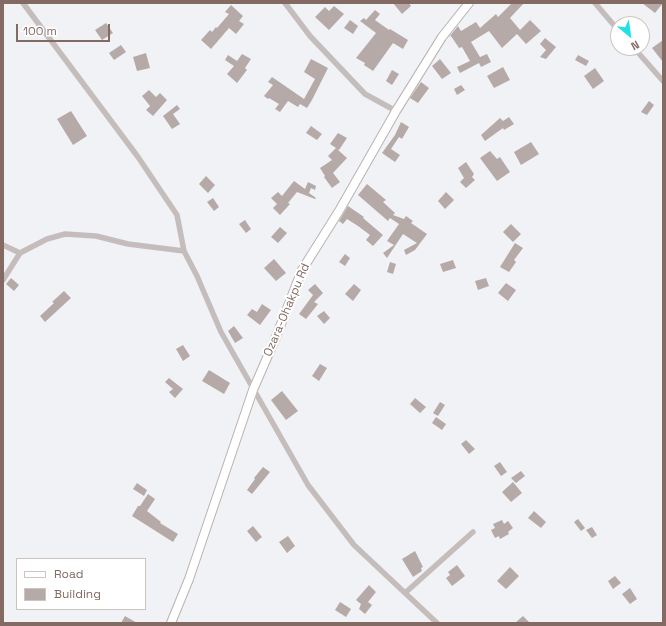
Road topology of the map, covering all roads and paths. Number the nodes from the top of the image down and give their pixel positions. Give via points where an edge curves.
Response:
1 (23, 3) edge
2 (285, 3) edge
3 (469, 3) edge
4 (595, 3) edge
5 (610, 21) edge
6 (641, 56) edge
7 (663, 81) edge
8 (396, 111) junction
9 (3, 245) edge
10 (184, 250) junction
11 (20, 253) junction
12 (3, 280) edge
13 (254, 390) junction
14 (473, 532) dead end
15 (405, 593) junction
16 (171, 623) edge
17 (437, 623) edge

1 - 10 street via 138,157 177,215
2 - 8 street via 310,36 365,94
3 - 8 main road, Ozara-Ohakpu Rd via 445,32
4 - 5 street
6 - 7 street
8 - 13 main road, Ozara-Ohakpu Rd via 302,270
9 - 11 street
10 - 11 street via 128,244 96,236 65,234 47,239
10 - 13 street via 221,332
11 - 12 street
13 - 15 street via 308,485 354,545
13 - 16 main road, Ozara-Ohakpu Rd via 189,579
14 - 15 street
15 - 17 street

